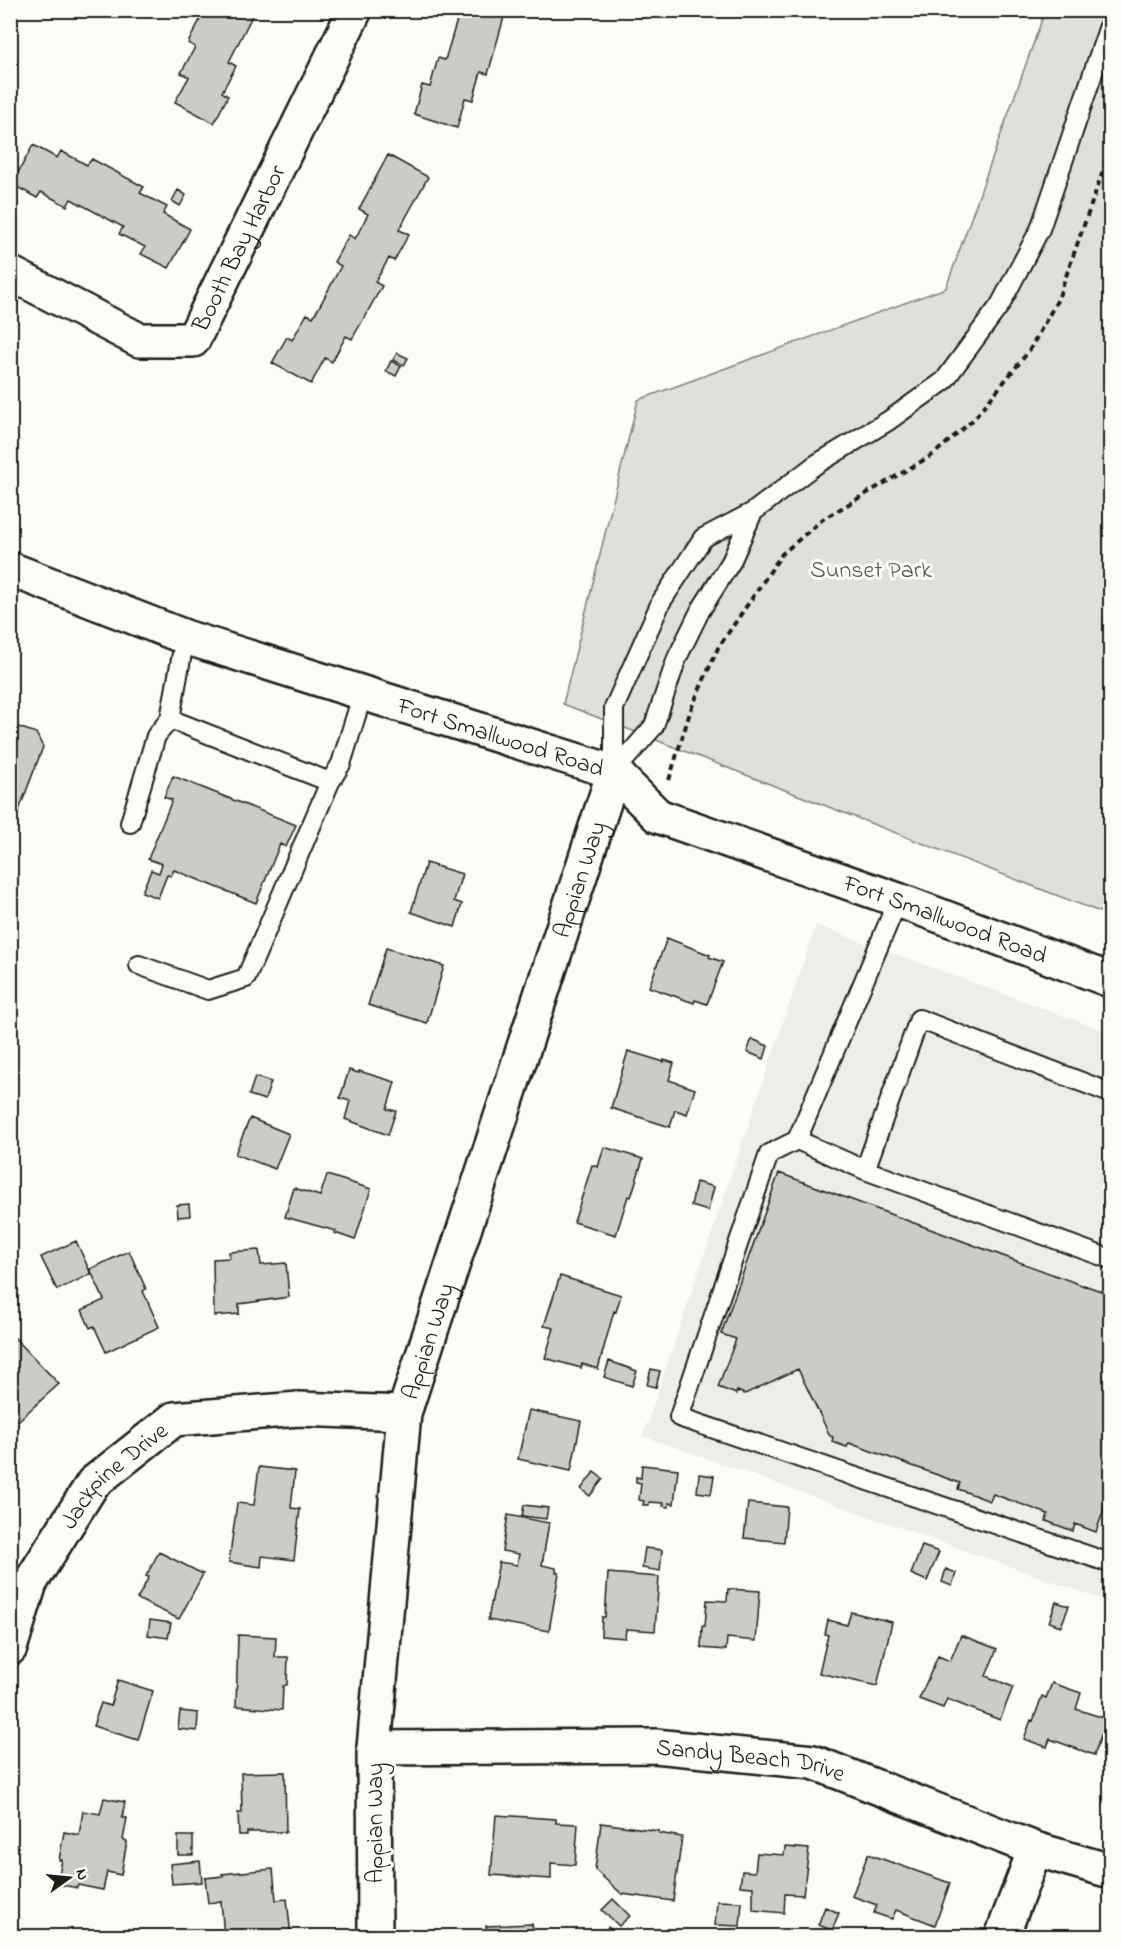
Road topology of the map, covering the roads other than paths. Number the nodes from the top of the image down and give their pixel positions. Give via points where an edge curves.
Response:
1 (355, 10) edge
2 (1110, 23) edge
3 (10, 273) edge
4 (753, 512) junction
5 (10, 568) edge
6 (185, 638) junction
7 (363, 693) junction
8 (170, 719) junction
9 (614, 772) junction
10 (330, 782) junction
11 (130, 823) dead end
12 (898, 900) junction
13 (139, 965) dead end
14 (1110, 980) edge
15 (1110, 1093) edge
16 (796, 1140) junction
17 (865, 1170) junction
18 (1110, 1259) edge
19 (404, 1413) junction
20 (1110, 1563) edge
21 (10, 1648) edge
22 (374, 1748) junction
23 (1035, 1849) junction
24 (1110, 1871) edge
25 (375, 1936) edge
26 (1002, 1936) edge

1 - 3 street, Booth Bay Harbor via 194,340 139,340
2 - 4 lane via 1040,229 993,314 945,381 814,465
4 - 9 lane via 731,562 677,658 654,726
4 - 9 lane via 703,538 661,602 614,708
5 - 6 street, Fort Smallwood Road
6 - 7 street, Fort Smallwood Road
6 - 8 lane
7 - 9 street, Fort Smallwood Road
7 - 10 lane via 341,764
8 - 10 lane
8 - 11 lane via 156,736
9 - 12 street, Fort Smallwood Road via 658,816
9 - 19 street, Appian Way
10 - 13 lane via 246,978 208,990
12 - 14 street, Fort Smallwood Road
12 - 16 lane
15 - 17 lane via 919,1019
16 - 17 lane
16 - 20 lane via 769,1154 679,1417
17 - 18 lane
19 - 21 street, Jackpine Drive via 299,1409 174,1419 93,1483 30,1583
19 - 22 street, Appian Way
22 - 23 street, Sandy Beach Drive via 655,1746 813,1762
22 - 25 street, Appian Way
23 - 24 street, Sandy Beach Drive
23 - 26 street

